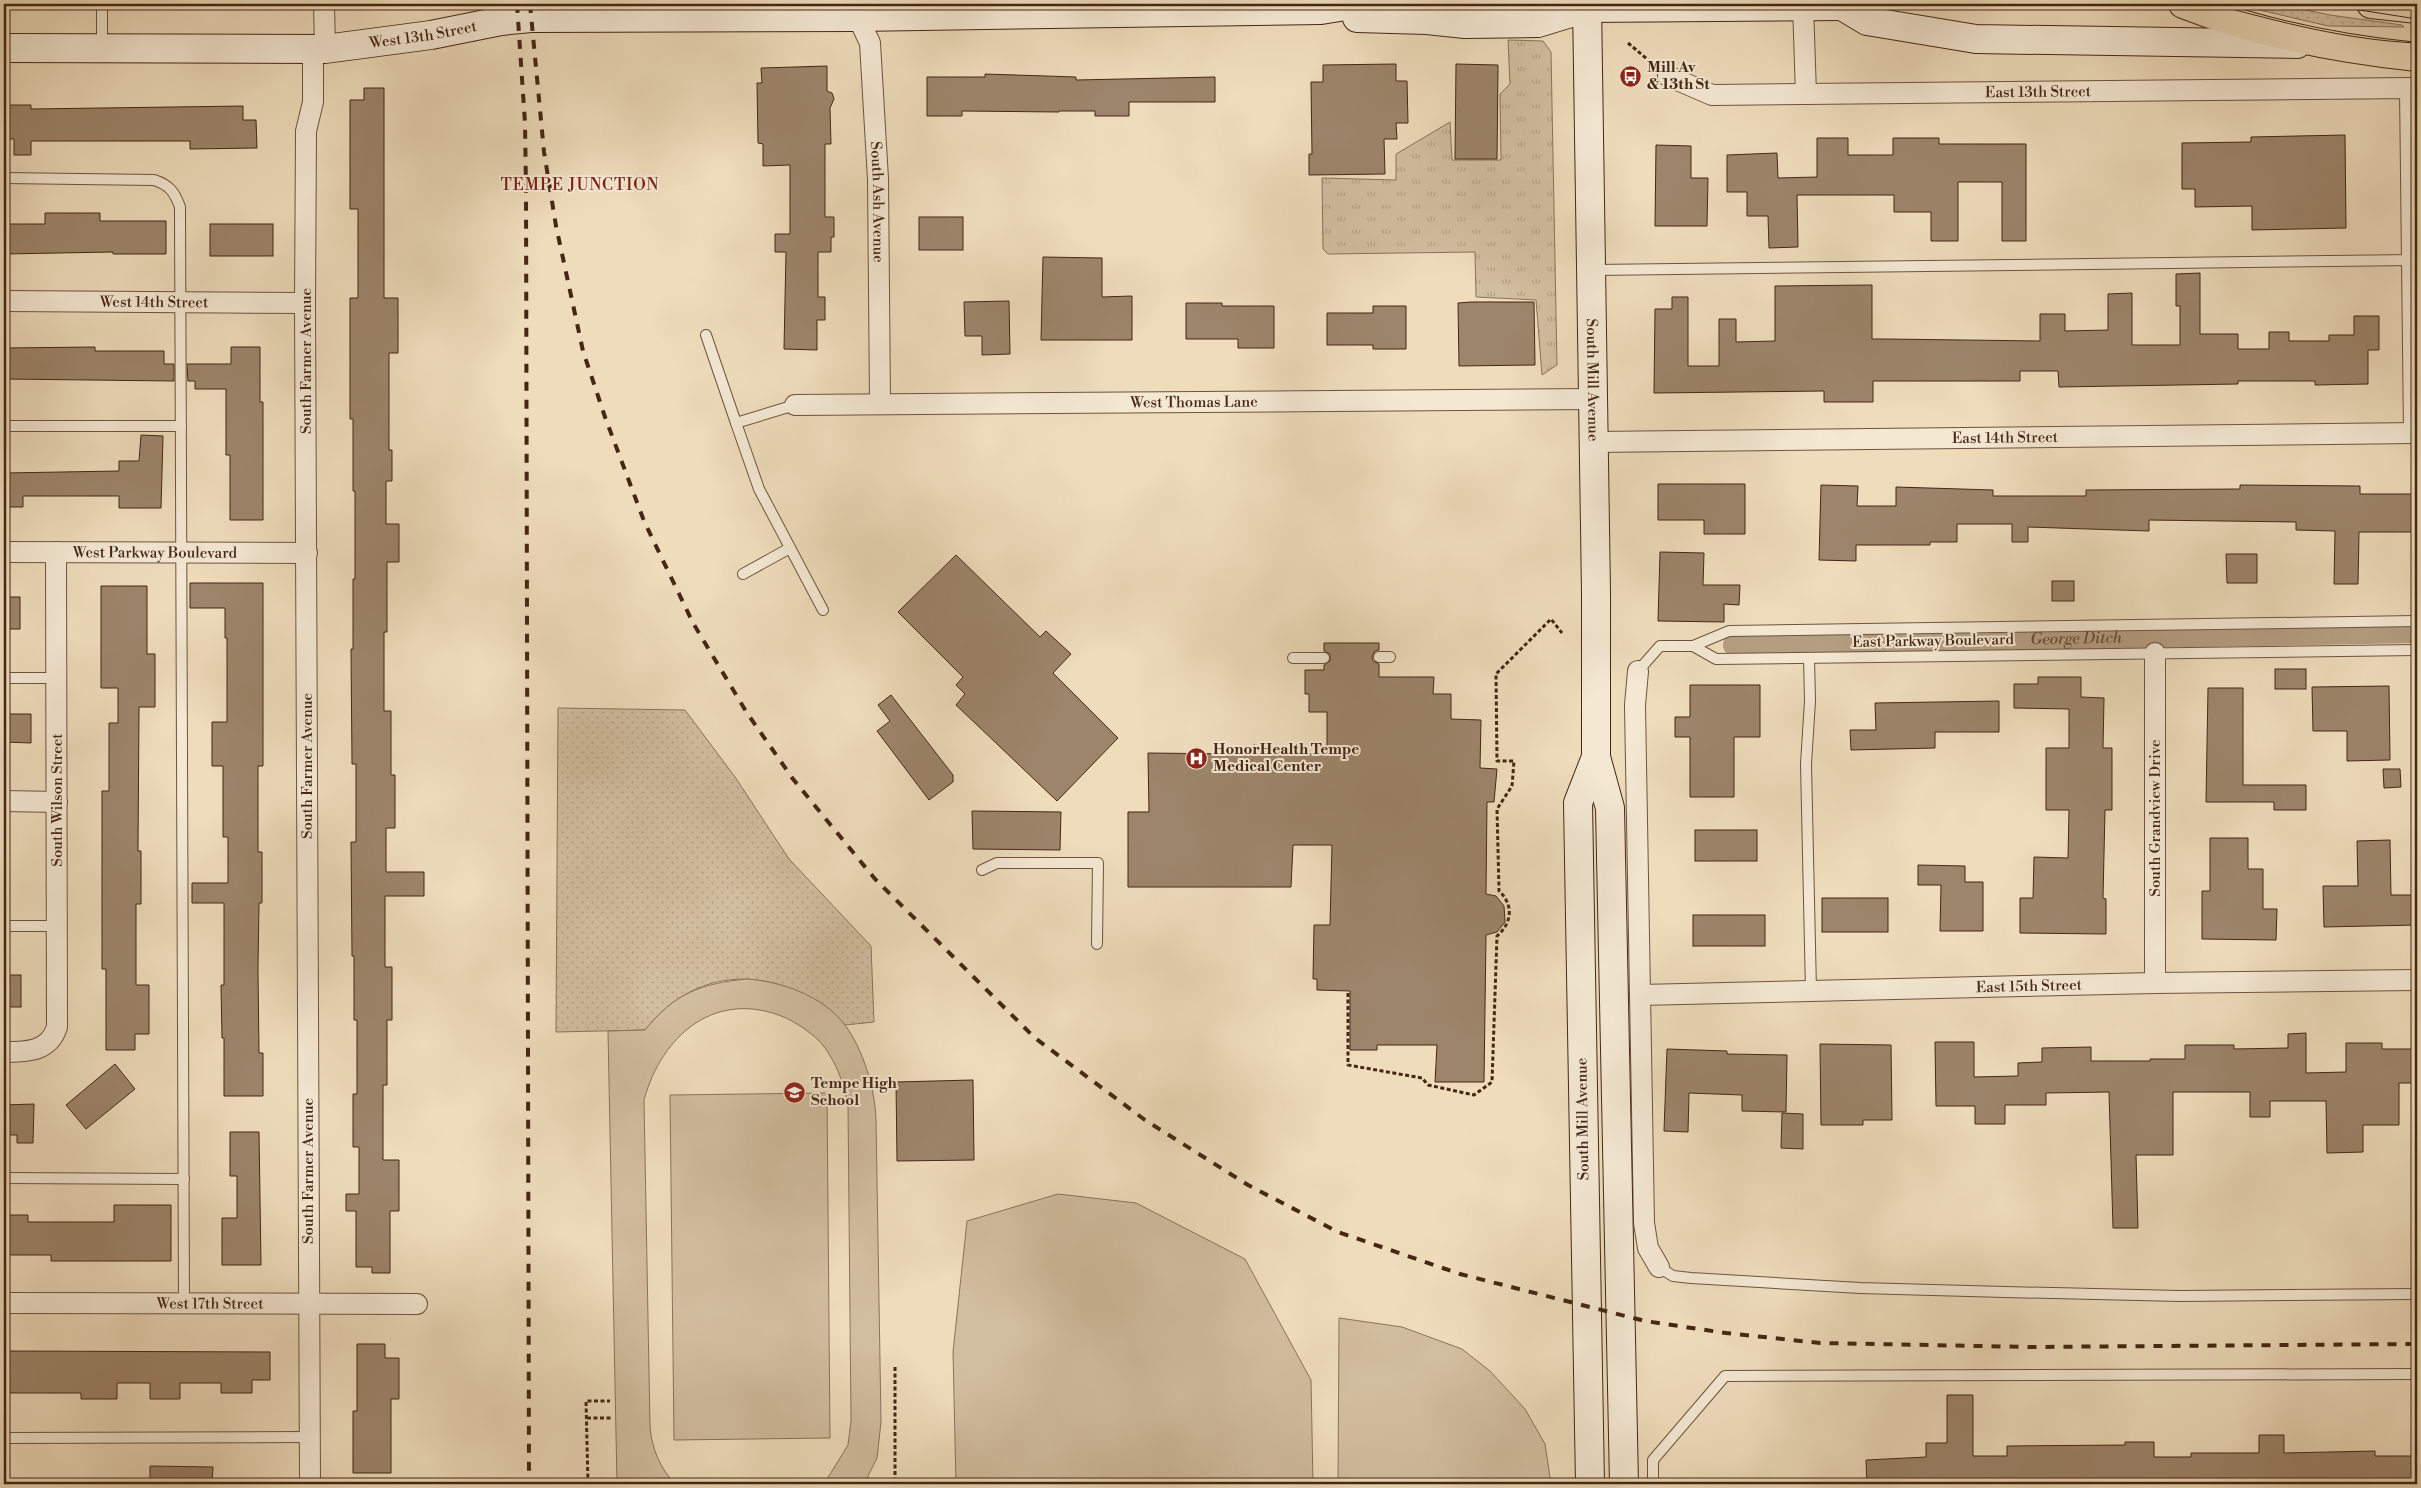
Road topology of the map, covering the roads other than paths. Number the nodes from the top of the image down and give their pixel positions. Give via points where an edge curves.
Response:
1 (102, 4) edge
2 (324, 4) edge
3 (2183, 4) edge
4 (2371, 4) edge
5 (1581, 5) edge
6 (1803, 5) junction
7 (1845, 5) edge
8 (1215, 7) edge
9 (1031, 9) edge
10 (2417, 9) edge
11 (855, 10) edge
12 (638, 11) edge
13 (1393, 11) edge
14 (2328, 45) junction
15 (4, 48) edge
16 (102, 48) junction
17 (319, 49) junction
18 (2417, 57) edge
19 (1668, 76) road end
20 (1806, 94) junction
21 (4, 178) edge
22 (2415, 260) edge
23 (1592, 270) junction
24 (4, 301) edge
25 (182, 303) junction
26 (305, 303) junction
27 (706, 335) dead end
28 (1593, 399) junction
29 (880, 403) junction
30 (794, 405) joint
31 (736, 423) junction
32 (4, 426) edge
33 (181, 426) junction
34 (2416, 433) edge
35 (1593, 442) junction
36 (790, 548) junction
37 (4, 552) edge
38 (56, 552) junction
39 (182, 553) junction
40 (307, 553) junction
41 (743, 574) dead end
42 (823, 610) dead end
43 (2417, 621) edge
44 (1693, 646) junction
45 (2417, 650) edge
46 (2155, 653) junction
47 (1379, 657) dead end
48 (1390, 657) dead end
49 (1293, 658) dead end
50 (1324, 658) dead end
51 (1809, 658) junction
52 (1638, 672) joint
53 (4, 678) edge
54 (57, 678) junction
55 (1596, 757) junction
56 (4, 802) edge
57 (57, 802) junction
58 (982, 870) dead end
59 (4, 926) edge
60 (57, 926) junction
61 (1097, 944) dead end
62 (2417, 980) edge
63 (2155, 983) junction
64 (1811, 991) junction
65 (1640, 995) junction
66 (4, 1052) edge
67 (4, 1178) edge
68 (184, 1179) junction
69 (1659, 1267) joint
70 (2417, 1294) edge
71 (4, 1303) edge
72 (184, 1303) junction
73 (309, 1304) junction
74 (417, 1304) dead end
75 (2417, 1374) edge
76 (310, 1437) junction
77 (4, 1438) edge
78 (310, 1484) edge
79 (1590, 1484) edge
80 (1624, 1484) edge
81 (1653, 1484) edge

1 - 16 lane
2 - 17 street, South Farmer Avenue
3 - 14 main road via 2265,30
4 - 10 main road
5 - 6 street
5 - 13 street, West 13th Street via 1538,23 1464,24
5 - 23 street, South Mill Avenue
6 - 7 street
6 - 20 street
7 - 14 street via 1867,21 1976,39
8 - 9 street, West 13th Street
8 - 13 street, West 13th Street via 1321,10 1357,18
9 - 11 street, West 13th Street
11 - 12 street, West 13th Street
11 - 29 street, South Ash Avenue via 870,43 874,105
12 - 17 street, West 13th Street via 518,19 431,35
14 - 18 main road
15 - 16 street, West 13th Street
16 - 17 street, West 13th Street
17 - 26 street, South Farmer Avenue via 306,131
19 - 20 street, East 13th Street via 1712,95
20 - 22 street, East 13th Street via 2410,88
21 - 25 lane via 145,179 164,183 173,190 180,207
22 - 23 lane
22 - 34 street
23 - 28 street, South Mill Avenue
24 - 25 street, West 14th Street
25 - 26 street, West 14th Street
25 - 33 lane
26 - 40 street, South Farmer Avenue
27 - 31 lane
28 - 29 street, West Thomas Lane
28 - 35 street, South Mill Avenue
29 - 30 street, West Thomas Lane
30 - 31 lane
31 - 36 lane via 759,488
32 - 33 lane
33 - 39 lane
34 - 35 street, East 14th Street
35 - 55 street, South Mill Avenue
36 - 41 lane
36 - 42 lane
37 - 38 street, West Parkway Boulevard
38 - 39 street, West Parkway Boulevard
38 - 54 street, South Wilson Street
39 - 40 street, West Parkway Boulevard
39 - 68 lane
40 - 73 street, South Farmer Avenue
43 - 44 lane, East Parkway Boulevard via 1730,631
44 - 51 lane, East Parkway Boulevard via 1716,659
44 - 52 lane, East Parkway Boulevard via 1660,646
45 - 46 lane, East Parkway Boulevard
46 - 51 lane, East Parkway Boulevard
46 - 63 street, South Grandview Drive
47 - 48 lane
49 - 50 lane
51 - 64 lane via 1806,764
52 - 65 street via 1635,705
53 - 54 lane
54 - 57 street, South Wilson Street
55 - 79 street, South Mill Avenue via 1578,803
55 - 80 street, South Mill Avenue via 1610,808
56 - 57 street
57 - 60 street, South Wilson Street
58 - 61 lane via 997,863 1098,864
59 - 60 lane
60 - 66 street, South Wilson Street via 57,1027 53,1038 46,1045 25,1052
62 - 63 street, East 15th Street
63 - 64 street, East 15th Street
64 - 65 street, East 15th Street
65 - 69 street via 1644,1223 1648,1248
67 - 68 lane
68 - 72 lane
69 - 70 lane via 1673,1276 1691,1278 1860,1288 2180,1296
71 - 72 street, West 17th Street
72 - 73 street, West 17th Street
73 - 74 street, West 17th Street
73 - 76 street, South Farmer Avenue
75 - 81 lane via 1725,1376 1653,1460
76 - 77 lane
76 - 78 street, South Farmer Avenue

